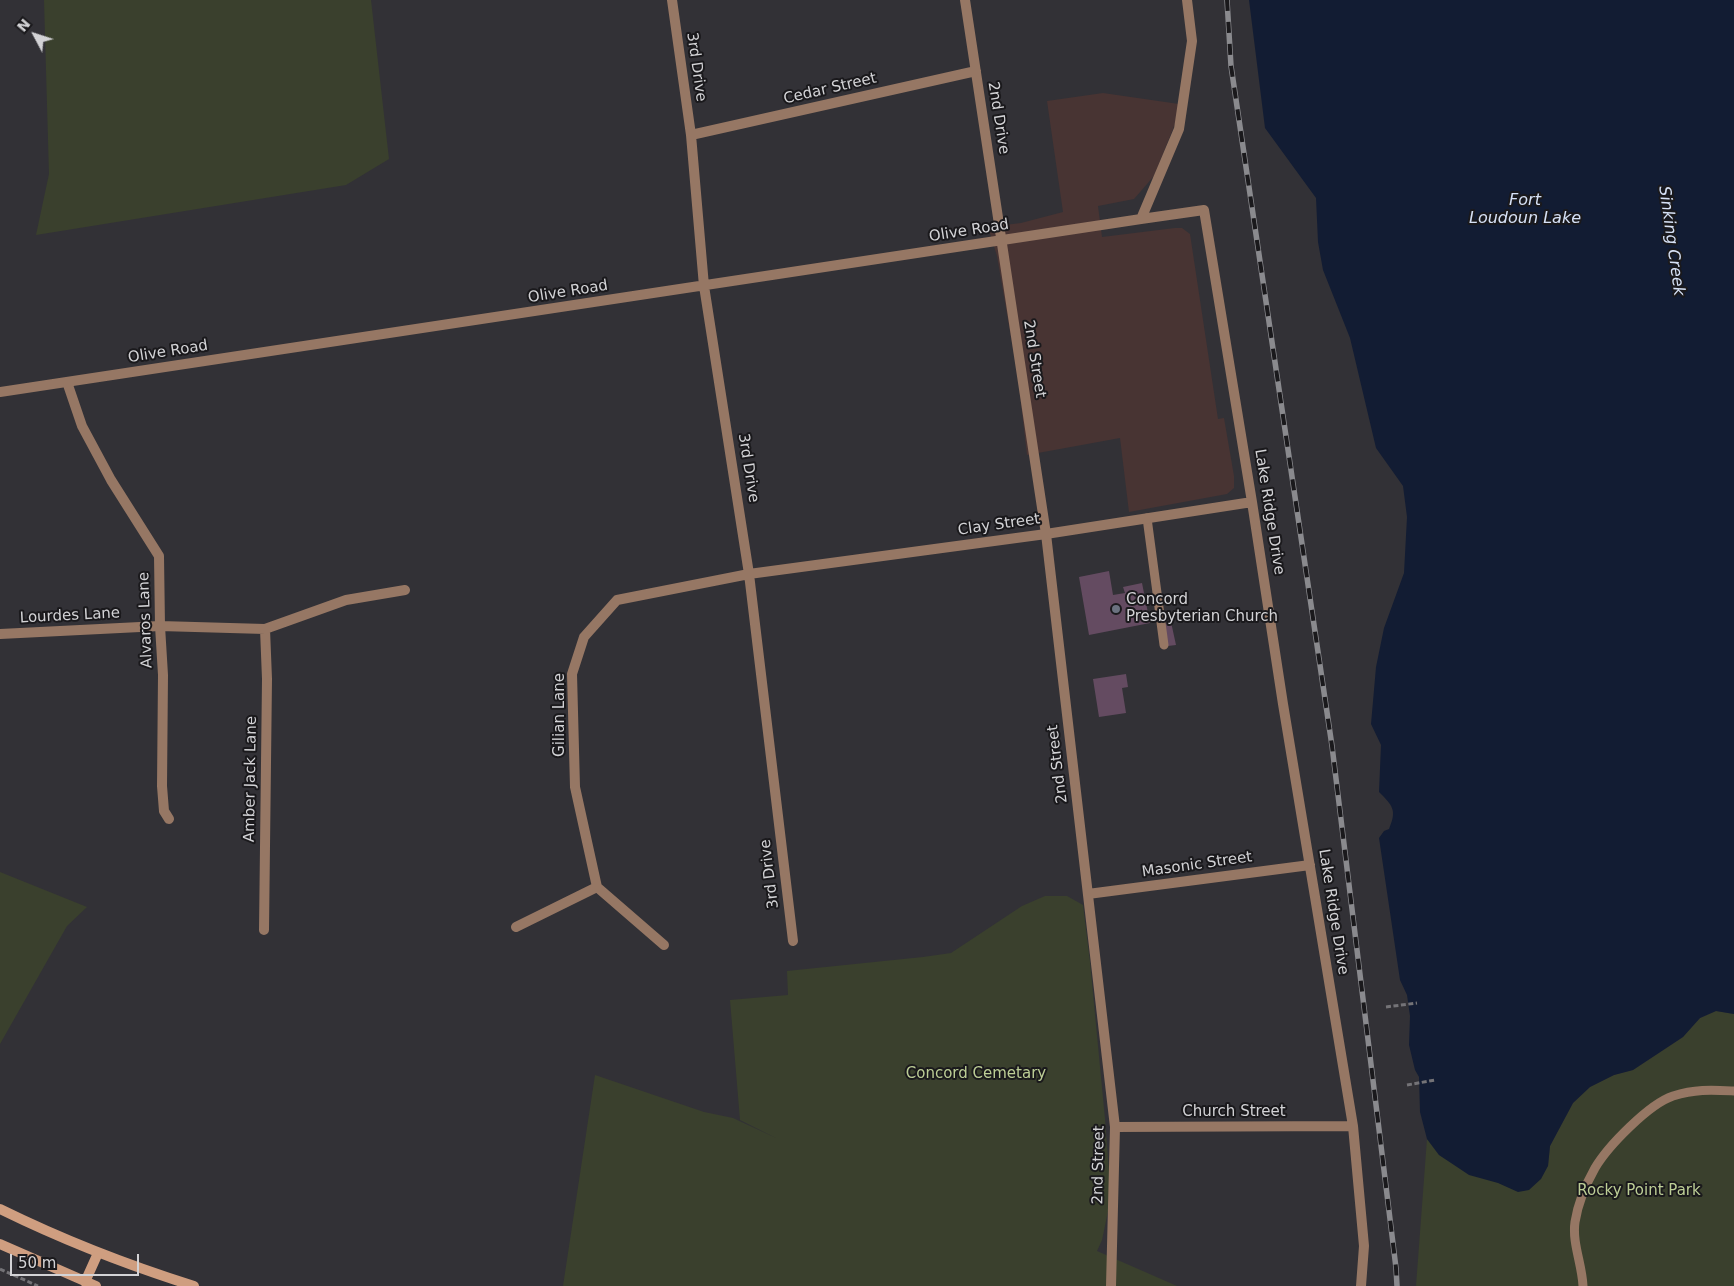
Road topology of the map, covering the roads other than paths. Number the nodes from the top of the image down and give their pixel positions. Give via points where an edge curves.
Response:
1 (672, 0) edge
2 (965, 0) edge
3 (1187, 0) edge
4 (976, 71) junction
5 (691, 135) junction
6 (1141, 219) junction
7 (1002, 241) junction
8 (704, 286) junction
9 (67, 382) junction
10 (0, 392) edge
11 (1252, 502) junction
12 (1147, 518) junction
13 (1046, 534) junction
14 (749, 574) junction
15 (405, 590) dead end
16 (160, 626) junction
17 (265, 629) junction
18 (0, 634) edge
19 (1164, 644) dead end
20 (169, 819) dead end
21 (1310, 865) junction
22 (596, 888) junction
23 (1088, 894) junction
24 (516, 927) dead end
25 (264, 930) dead end
26 (793, 941) dead end
27 (664, 945) dead end
28 (1734, 1092) edge
29 (1353, 1126) junction
30 (1115, 1127) junction
31 (0, 1209) edge
32 (0, 1244) edge
33 (98, 1253) junction
34 (84, 1284) edge
35 (96, 1286) edge
36 (194, 1286) edge
37 (1111, 1286) edge
38 (1361, 1286) edge
39 (1583, 1286) edge

1 - 5 street, 3rd Drive
2 - 4 street, 2nd Drive
3 - 6 street via 1192,42 1179,129
4 - 5 street, Cedar Street
4 - 7 street, 2nd Drive
5 - 8 street, 3rd Drive
6 - 7 street, Olive Road
6 - 11 street, Lake Ridge Drive via 1204,210
7 - 8 street, Olive Road
7 - 13 street, 2nd Street
8 - 9 street, Olive Road
8 - 14 street, 3rd Drive
9 - 10 street, Olive Road
9 - 16 street, Alvaros Lane via 82,426 111,480 159,556
11 - 12 street, Clay Street
11 - 21 street, Lake Ridge Drive
12 - 13 street, Clay Street
12 - 19 lane
13 - 14 street, Clay Street
13 - 23 street, 2nd Street
14 - 22 street, Gilian Lane via 617,600 584,637 572,674 575,787
14 - 26 street, 3rd Drive
15 - 17 street, Lourdes Lane via 346,600
16 - 17 street, Lourdes Lane
16 - 18 street, Lourdes Lane
16 - 20 street, Alvaros Lane via 162,786 164,811
17 - 25 street, Amber Jack Lane
21 - 23 street, Masonic Street
21 - 29 street, Lake Ridge Drive
22 - 24 street
22 - 27 street
23 - 30 street, 2nd Street
28 - 39 lane via 1703,1090 1672,1097 1651,1107 1596,1166 1583,1192 1575,1222
29 - 30 street, Church Street
29 - 38 street, Lake Ridge Drive via 1364,1246
30 - 37 street, 2nd Street
31 - 33 main road
32 - 34 main road
33 - 34 main road
33 - 36 main road
34 - 35 main road

